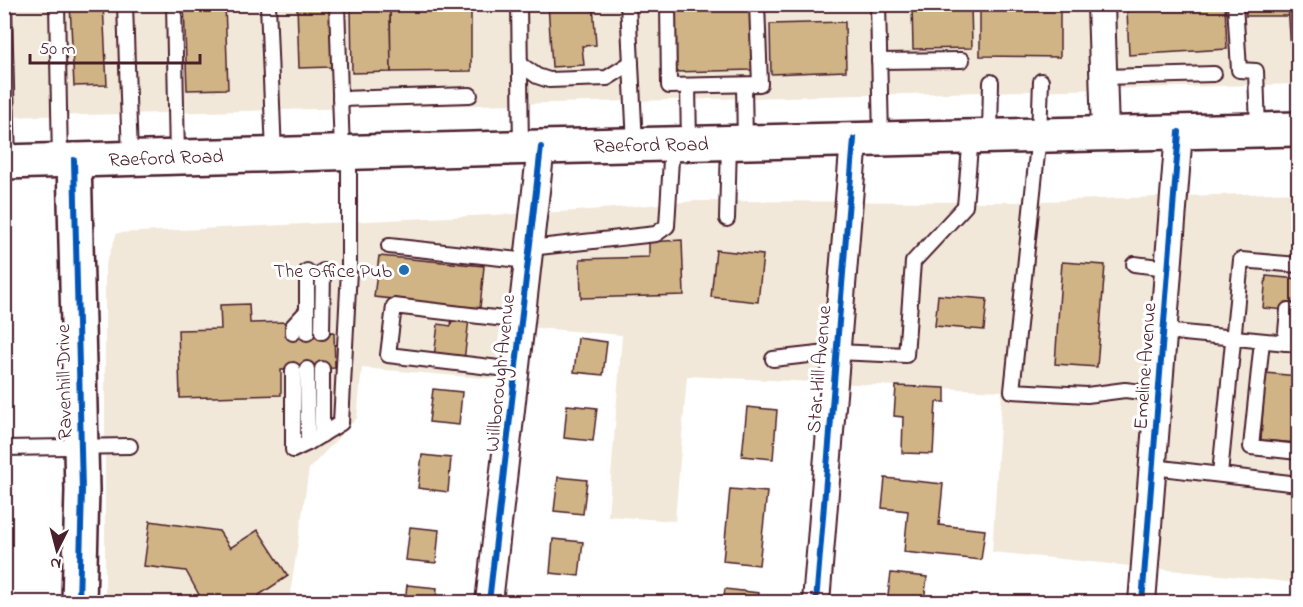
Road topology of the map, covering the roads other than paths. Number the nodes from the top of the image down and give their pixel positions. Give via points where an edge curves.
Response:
1 (57, 4) edge
2 (125, 4) edge
3 (174, 4) edge
4 (268, 4) edge
5 (338, 4) edge
6 (519, 4) edge
7 (628, 4) edge
8 (668, 4) edge
9 (757, 4) edge
10 (878, 4) edge
11 (1101, 4) edge
12 (1235, 4) edge
13 (4, 10) edge
14 (963, 60) dead end
15 (879, 61) junction
16 (631, 63) junction
17 (520, 64) junction
18 (1214, 74) dead end
19 (1103, 77) junction
20 (1041, 81) dead end
21 (991, 82) dead end
22 (744, 85) junction
23 (688, 86) junction
24 (470, 95) dead end
25 (340, 99) junction
26 (1299, 129) edge
27 (1258, 130) junction
28 (1179, 132) junction
29 (1105, 134) junction
30 (1039, 135) junction
31 (980, 136) junction
32 (868, 139) junction
33 (737, 142) junction
34 (680, 143) junction
35 (635, 144) junction
36 (531, 147) junction
37 (346, 152) junction
38 (274, 154) junction
39 (177, 157) junction
40 (130, 158) junction
41 (67, 160) junction
42 (6, 162) edge
43 (727, 219) dead end
44 (389, 246) dead end
45 (529, 254) junction
46 (1134, 264) dead end
47 (1295, 265) edge
48 (1168, 268) junction
49 (307, 271) dead end
50 (323, 271) dead end
51 (1291, 279) dead end
52 (1288, 310) dead end
53 (521, 321) junction
54 (1163, 331) junction
55 (322, 332) dead end
56 (300, 333) dead end
57 (1232, 338) junction
58 (1262, 340) junction
59 (1292, 344) edge
60 (836, 352) junction
61 (773, 359) dead end
62 (322, 369) dead end
63 (516, 370) junction
64 (1158, 394) junction
65 (322, 435) junction
66 (308, 443) junction
67 (130, 446) dead end
68 (81, 447) junction
69 (4, 448) edge
70 (1299, 452) edge
71 (1153, 467) junction
72 (1220, 474) junction
73 (1299, 484) edge
74 (79, 603) edge
75 (489, 603) edge
76 (816, 603) edge
77 (1142, 603) edge

1 - 41 lane
2 - 40 lane
3 - 39 lane
4 - 38 lane
5 - 25 lane
6 - 17 lane
7 - 16 lane
8 - 23 lane via 669,87
9 - 22 lane via 760,84
10 - 15 lane
11 - 19 street
12 - 27 lane via 1239,70 1256,71
13 - 42 lane
14 - 15 lane
15 - 32 lane
16 - 17 lane via 608,78 549,80
16 - 35 lane
17 - 36 lane
18 - 19 lane
19 - 29 street
20 - 30 lane
21 - 31 lane
22 - 23 lane
22 - 33 lane
23 - 34 lane
24 - 25 lane
25 - 37 lane
26 - 27 main road, Raeford Road
27 - 28 main road, Raeford Road
28 - 29 main road, Raeford Road
28 - 48 street, Emeline Avenue
29 - 30 main road, Raeford Road
30 - 31 main road, Raeford Road
30 - 64 lane via 1012,391 1087,395 1125,390
31 - 32 main road, Raeford Road
31 - 60 lane via 965,206 913,262 906,355
32 - 33 main road, Raeford Road
32 - 60 street, Star Hill Avenue
33 - 34 main road, Raeford Road
33 - 43 lane
34 - 35 main road, Raeford Road
34 - 45 lane via 668,226 656,234
35 - 36 main road, Raeford Road
36 - 37 main road, Raeford Road
36 - 45 street, Willborough Avenue
37 - 38 main road, Raeford Road
37 - 65 lane via 349,270 341,423
38 - 39 main road, Raeford Road
39 - 40 main road, Raeford Road
40 - 41 main road, Raeford Road
41 - 42 main road, Raeford Road
41 - 68 main road, Ravenhill Drive
44 - 45 lane
45 - 53 street, Willborough Avenue
46 - 48 lane
47 - 51 lane
47 - 57 lane via 1241,260
48 - 54 street, Emeline Avenue
49 - 56 lane via 307,311 293,326
50 - 55 lane
52 - 59 lane
53 - 63 street, Willborough Avenue
53 - 63 lane via 394,306 388,356
54 - 57 lane
54 - 64 street, Emeline Avenue
57 - 58 lane
57 - 72 lane
58 - 59 lane
58 - 70 lane via 1251,447
60 - 61 lane
60 - 76 street, Star Hill Avenue
62 - 65 lane
63 - 75 street, Willborough Avenue
64 - 71 street, Emeline Avenue
65 - 66 lane
66 - 66 lane via 300,370 293,450
67 - 68 lane
68 - 69 lane
68 - 74 main road, Ravenhill Drive
71 - 72 lane
71 - 77 street, Emeline Avenue
72 - 73 lane

